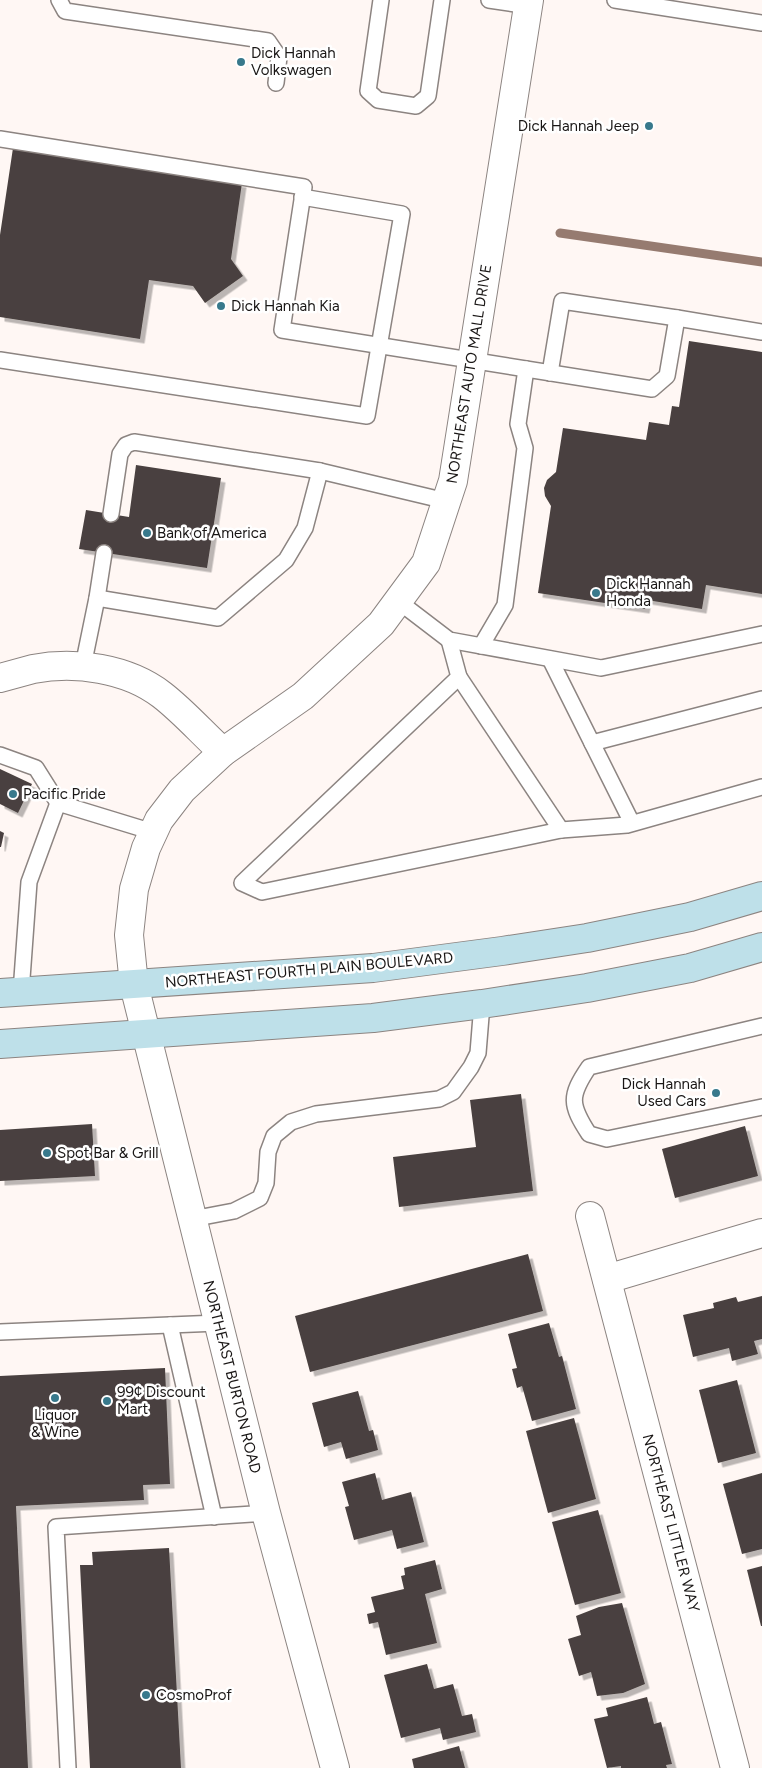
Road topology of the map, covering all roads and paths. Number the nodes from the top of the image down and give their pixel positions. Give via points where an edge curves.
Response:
1 (59, 0) edge
2 (381, 0) edge
3 (442, 0) edge
4 (489, 0) edge
5 (614, 0) edge
6 (528, 3) edge
7 (762, 23) edge
8 (276, 83) dead end
9 (0, 139) edge
10 (302, 197) junction
11 (676, 318) junction
12 (762, 332) edge
13 (379, 345) junction
14 (0, 360) edge
15 (471, 360) junction
16 (526, 369) junction
17 (550, 373) junction
18 (320, 471) junction
19 (446, 501) junction
20 (111, 514) dead end
21 (104, 553) dead end
22 (97, 598) junction
23 (398, 601) junction
24 (762, 634) edge
25 (449, 640) junction
26 (481, 646) junction
27 (550, 659) junction
28 (83, 666) junction
29 (459, 677) junction
30 (0, 678) edge
31 (762, 699) edge
32 (592, 744) junction
33 (224, 752) junction
34 (0, 755) edge
35 (762, 787) edge
36 (58, 803) junction
37 (632, 823) junction
38 (561, 830) junction
39 (153, 832) junction
40 (762, 896) edge
41 (762, 947) edge
42 (134, 985) junction
43 (10, 993) edge
44 (482, 1004) junction
45 (762, 1026) edge
46 (146, 1034) junction
47 (0, 1044) edge
48 (762, 1107) edge
49 (590, 1216) dead end
50 (192, 1218) junction
51 (762, 1233) edge
52 (607, 1279) junction
53 (218, 1323) junction
54 (170, 1325) junction
55 (0, 1332) edge
56 (266, 1513) junction
57 (214, 1516) junction
58 (68, 1768) edge
59 (335, 1768) edge
60 (735, 1768) edge

1 - 8 lane via 65,10 268,41 279,57
2 - 3 lane via 368,91 378,100 416,106 428,96
4 - 6 lane
5 - 7 lane
6 - 15 street, NORTHEAST AUTO MALL DRIVE
9 - 10 lane via 304,187
10 - 13 lane via 282,330
10 - 13 lane via 402,214
11 - 12 lane
11 - 17 lane via 667,376 652,390
11 - 17 lane via 562,301
13 - 14 lane via 367,416
13 - 15 lane
15 - 16 lane
15 - 19 street, NORTHEAST AUTO MALL DRIVE via 453,481
16 - 17 lane
16 - 26 lane via 518,424 525,448 505,605
18 - 19 lane
18 - 20 lane via 134,442 126,445 120,454
18 - 22 lane via 305,528 286,560 218,618
19 - 23 street, NORTHEAST AUTO MALL DRIVE via 426,563
21 - 22 lane
22 - 28 lane
23 - 25 lane
23 - 33 street, NORTHEAST AUTO MALL DRIVE via 381,624 303,696
24 - 27 lane via 601,668
25 - 26 lane
25 - 29 lane
26 - 27 lane
27 - 32 lane
28 - 30 street via 34,669
28 - 33 street via 134,680 161,694
29 - 38 lane
29 - 38 lane via 242,883 262,892
31 - 32 lane
32 - 37 lane
33 - 39 street, NORTHEAST AUTO MALL DRIVE via 182,790
34 - 36 lane via 36,768
35 - 37 lane
36 - 39 lane
36 - 43 lane via 29,882
37 - 38 lane
39 - 42 street, NORTHEAST AUTO MALL DRIVE via 134,888 129,934
40 - 42 main road, NORTHEAST FOURTH PLAIN BOULEVARD via 690,917 502,951 373,968
41 - 44 main road via 690,968
42 - 43 main road, NORTHEAST FOURTH PLAIN BOULEVARD
42 - 46 street, NORTHEAST BURTON ROAD
44 - 46 main road via 373,1018
44 - 50 lane via 478,1053 453,1092 439,1099 316,1114 291,1122 274,1136 268,1152 266,1184 260,1198 234,1211
45 - 48 lane via 589,1067 576,1088 574,1105 589,1134 606,1139
46 - 47 main road
46 - 50 street, NORTHEAST BURTON ROAD
49 - 52 street, NORTHEAST LITTLER WAY
50 - 53 street, NORTHEAST BURTON ROAD
51 - 52 street
52 - 60 street, NORTHEAST LITTLER WAY
53 - 54 lane
53 - 56 street, NORTHEAST BURTON ROAD
54 - 55 lane
54 - 57 lane
56 - 57 lane
56 - 59 street, NORTHEAST BURTON ROAD
57 - 58 lane via 56,1527

